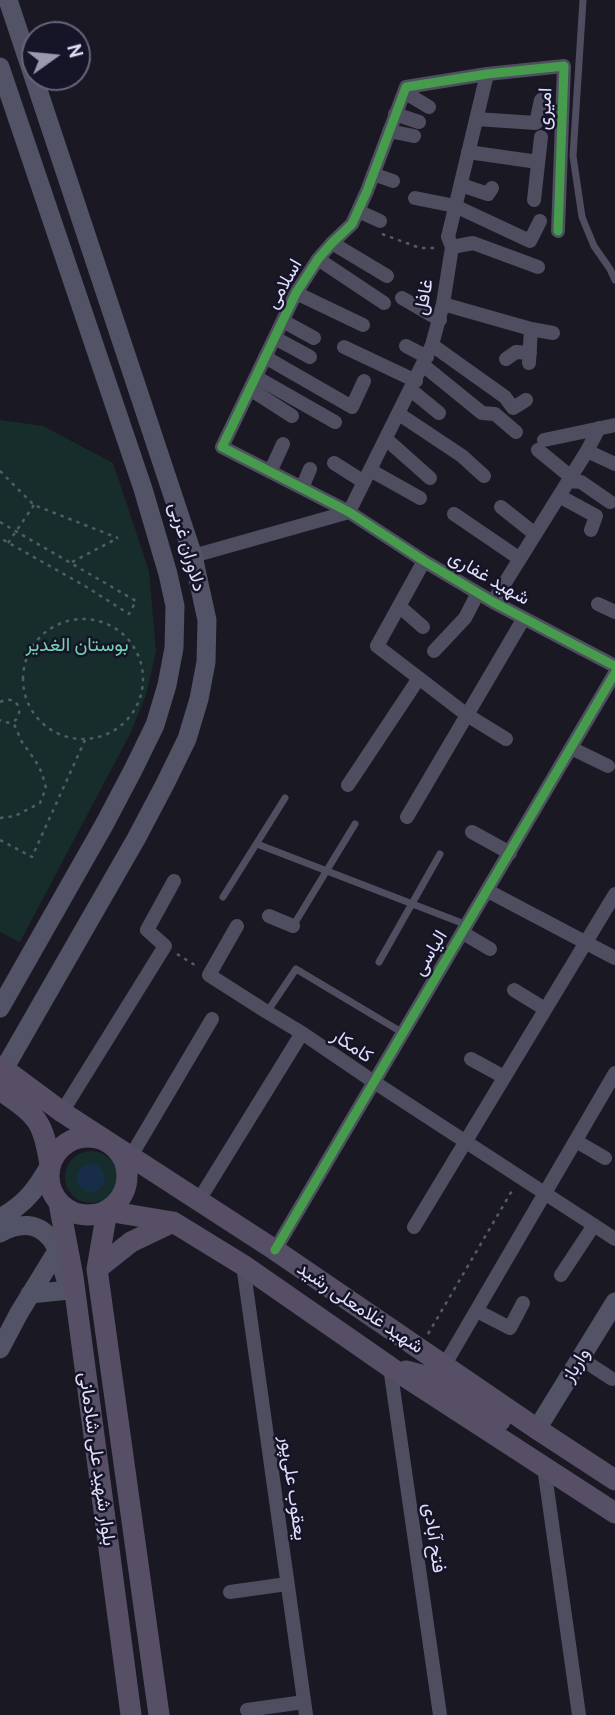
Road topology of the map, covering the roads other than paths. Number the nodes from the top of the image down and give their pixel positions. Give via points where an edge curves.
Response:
1 (8, 0) edge
2 (583, 0) edge
3 (0, 67) edge
4 (487, 74) junction
5 (404, 92) junction
6 (541, 100) dead end
7 (429, 107) dead end
8 (395, 114) junction
9 (476, 119) junction
10 (389, 131) junction
11 (541, 137) dead end
12 (468, 152) junction
13 (538, 162) junction
14 (373, 174) junction
15 (393, 181) dead end
16 (461, 185) junction
17 (492, 188) dead end
18 (415, 198) dead end
19 (534, 200) dead end
20 (455, 206) junction
21 (355, 217) junction
22 (380, 221) dead end
23 (540, 221) dead end
24 (558, 232) dead end
25 (332, 243) junction
26 (452, 247) junction
27 (318, 259) junction
28 (538, 267) dead end
29 (613, 268) edge
30 (387, 276) dead end
31 (615, 280) edge
32 (296, 293) junction
33 (402, 298) dead end
34 (384, 303) dead end
35 (443, 304) junction
36 (440, 320) junction
37 (283, 321) junction
38 (363, 324) dead end
39 (531, 329) junction
40 (553, 333) dead end
41 (275, 338) junction
42 (314, 338) dead end
43 (406, 346) dead end
44 (344, 347) dead end
45 (427, 356) junction
46 (265, 357) junction
47 (310, 357) dead end
48 (506, 359) dead end
49 (364, 381) dead end
50 (253, 383) junction
51 (413, 386) junction
52 (526, 400) dead end
53 (439, 412) dead end
54 (398, 414) junction
55 (292, 416) dead end
56 (335, 422) dead end
57 (615, 425) edge
58 (599, 428) junction
59 (516, 432) dead end
60 (386, 439) junction
61 (283, 444) dead end
62 (587, 451) junction
63 (334, 463) dead end
64 (615, 464) edge
65 (310, 469) dead end
66 (270, 472) junction
67 (367, 476) junction
68 (484, 477) dead end
69 (430, 478) dead end
70 (569, 479) junction
71 (302, 488) junction
72 (559, 496) junction
73 (419, 498) dead end
74 (610, 502) dead end
75 (501, 506) dead end
76 (349, 512) junction
77 (454, 514) dead end
78 (591, 530) dead end
79 (535, 534) junction
80 (193, 556) junction
81 (520, 559) junction
82 (424, 561) junction
83 (478, 593) junction
84 (493, 602) junction
85 (598, 604) dead end
86 (399, 606) junction
87 (615, 612) edge
88 (524, 618) junction
89 (423, 627) dead end
90 (434, 651) dead end
91 (615, 666) edge
92 (615, 673) edge
93 (419, 678) junction
94 (467, 715) junction
95 (506, 739) dead end
96 (571, 748) junction
97 (608, 766) dead end
98 (348, 785) dead end
99 (285, 798) dead end
100 (407, 817) dead end
101 (355, 824) dead end
102 (472, 832) dead end
103 (257, 844) junction
104 (510, 853) junction
105 (440, 854) dead end
106 (327, 870) junction
107 (174, 881) dead end
108 (488, 891) junction
109 (615, 894) edge
110 (223, 897) dead end
111 (412, 904) junction
112 (269, 916) dead end
113 (237, 926) dead end
114 (293, 926) joint
115 (465, 929) junction
116 (586, 942) junction
117 (490, 948) dead end
118 (615, 958) edge
119 (379, 962) dead end
120 (514, 990) dead end
121 (0, 1009) edge
122 (545, 1009) junction
123 (267, 1012) junction
124 (212, 1019) dead end
125 (403, 1032) junction
126 (302, 1033) junction
127 (471, 1059) dead end
128 (615, 1073) edge
129 (1, 1075) edge
130 (504, 1077) junction
131 (374, 1082) junction
132 (62, 1112) junction
133 (576, 1140) junction
134 (108, 1142) junction
135 (465, 1142) junction
136 (131, 1156) junction
137 (605, 1158) dead end
138 (50, 1165) junction
139 (545, 1194) junction
140 (199, 1200) junction
141 (59, 1203) junction
142 (107, 1211) junction
143 (0, 1218) edge
144 (173, 1222) junction
145 (594, 1225) junction
146 (414, 1227) dead end
147 (0, 1233) edge
148 (615, 1239) edge
149 (275, 1250) junction
150 (63, 1256) junction
151 (97, 1263) junction
152 (243, 1265) junction
153 (561, 1275) dead end
154 (30, 1294) junction
155 (73, 1299) junction
156 (615, 1302) edge
157 (523, 1303) dead end
158 (477, 1311) junction
159 (0, 1349) edge
160 (580, 1358) junction
161 (444, 1366) junction
162 (390, 1367) junction
163 (612, 1379) dead end
164 (537, 1429) junction
165 (574, 1453) junction
166 (552, 1472) junction
167 (615, 1480) edge
168 (615, 1513) edge
169 (287, 1584) junction
170 (230, 1592) dead end
171 (305, 1708) edge
172 (247, 1710) dead end
173 (131, 1715) edge
174 (159, 1715) edge
175 (440, 1715) edge
176 (579, 1715) edge

1 - 80 main road, دلاوران غربی
2 - 29 lane via 573,156 582,217 594,246
3 - 121 main road, دلاوران غربی via 143,489 175,606 174,648 155,725
4 - 5 street
4 - 9 street, غافل
4 - 24 street, امیری via 564,66
5 - 7 street
5 - 8 street, اسلامی
6 - 9 street via 536,123
8 - 10 street, اسلامی
8 - 10 street via 416,129
9 - 12 street, غافل
10 - 14 street, اسلامی
11 - 13 street
12 - 13 street
12 - 16 street, غافل
13 - 19 street
14 - 15 street
14 - 21 street, اسلامی
16 - 17 street via 488,194
16 - 20 street, غافل
18 - 20 street
20 - 23 street via 530,241
20 - 26 street, غافل via 448,237
21 - 22 street
21 - 25 street, اسلامی
25 - 27 street, اسلامی
25 - 30 street
26 - 28 street via 473,243
26 - 35 street, غافل
27 - 32 street, اسلامی
27 - 34 street
29 - 31 lane
32 - 37 street, اسلامی
32 - 38 street
33 - 36 street
35 - 36 street, غافل
35 - 39 street via 473,307
36 - 45 street, غافل
37 - 41 street, اسلامی
37 - 42 street
39 - 40 street
39 - 48 street via 529,358 516,352
41 - 46 street, اسلامی
41 - 47 street
43 - 45 street
44 - 51 street
45 - 51 street, غافل
45 - 52 street via 505,397 513,408
45 - 59 street via 482,413 495,414
46 - 49 street via 352,407
46 - 50 street, اسلامی
50 - 55 street
50 - 56 street
50 - 66 street, اسلامی via 222,447
51 - 53 street
51 - 54 street, غافل
54 - 60 street, غافل
54 - 68 street via 462,456
57 - 58 street
58 - 62 street
58 - 70 street via 541,445
60 - 67 street, غافل
60 - 69 street
61 - 66 street
62 - 64 street
62 - 70 street
63 - 67 street
65 - 71 street
66 - 71 street, اسلامی
67 - 73 street
67 - 76 street, غافل
70 - 72 street
70 - 74 street
71 - 76 street, اسلامی
72 - 78 street via 596,516
72 - 79 street
75 - 79 street
76 - 80 street
76 - 82 street, شهید غفاری
77 - 81 street
79 - 81 street
80 - 129 main road, دلاوران غربی via 207,620 206,662 187,739 136,839
81 - 84 street
82 - 83 street, شهید غفاری
82 - 86 street
83 - 84 street, شهید غفاری
83 - 90 street via 465,618
84 - 88 street, شهید غفاری
85 - 87 street
86 - 89 street
86 - 93 street via 377,646
88 - 91 street, شهید غفاری
88 - 94 street
92 - 96 street, الیاسی
93 - 94 street
93 - 98 street
94 - 95 street
94 - 100 street
96 - 97 street
96 - 104 street, الیاسی
99 - 103 lane
101 - 106 lane
102 - 104 street
103 - 106 lane
103 - 110 lane
104 - 108 street, الیاسی
105 - 111 lane
106 - 111 lane
106 - 114 lane
107 - 132 street via 147,930 165,946
108 - 115 street, الیاسی
108 - 116 street
109 - 116 street
111 - 115 lane
111 - 119 lane
112 - 114 street
113 - 123 street, کامکار via 209,975
115 - 117 street
115 - 125 street, الیاسی
116 - 118 street
116 - 122 street
120 - 122 street
122 - 130 street
123 - 125 lane via 296,969
123 - 126 street, کامکار
124 - 136 street
125 - 131 street, الیاسی
126 - 131 street, کامکار
126 - 140 street
127 - 130 street
128 - 133 street
129 - 132 main road, شهید غلامعلی رشید
129 - 138 main road via 42,1129
130 - 135 street
131 - 135 street, کامکار
131 - 149 street, الیاسی
132 - 134 main road, شهید غلامعلی رشید
133 - 137 street
133 - 139 street
134 - 136 main road, شهید غلامعلی رشید
134 - 138 main road via 97,1137 73,1139 55,1154
134 - 142 main road via 122,1157 127,1177 122,1197
135 - 139 street, کامکار
135 - 146 street
136 - 140 main road, شهید غلامعلی رشید
138 - 141 main road via 51,1192
138 - 143 main road via 31,1195
139 - 145 street, کامکار
139 - 158 street
140 - 149 main road, شهید غلامعلی رشید
141 - 142 main road via 87,1216
141 - 150 main road, بلوار شهید علی شادمانی
142 - 144 main road, شهید غلامعلی رشید
142 - 151 main road, بلوار شهید علی شادمانی
144 - 151 main road
144 - 152 main road, شهید غلامعلی رشید
145 - 148 street, کامکار
145 - 153 street
147 - 150 main road via 29,1224 52,1240
149 - 161 main road, شهید غلامعلی رشید
150 - 151 main road via 91,1254
150 - 154 main road
150 - 155 main road, بلوار شهید علی شادمانی
151 - 174 main road, بلوار شهید علی شادمانی
152 - 162 main road, شهید غلامعلی رشید
152 - 169 street, یعقوب علی‌پور
154 - 155 main road
154 - 159 main road
155 - 173 main road, بلوار شهید علی شادمانی
156 - 160 main road, وارباز
157 - 158 street via 510,1328
158 - 161 street
160 - 163 street
160 - 164 main road, وارباز
161 - 164 main road, شهید غلامعلی رشید
162 - 164 main road via 436,1379 511,1428
162 - 166 main road, شهید غلامعلی رشید
162 - 175 street, فتح آبادی
164 - 165 main road, شهید غلامعلی رشید
165 - 166 main road
165 - 167 main road, شهید غلامعلی رشید
166 - 168 main road, شهید غلامعلی رشید
166 - 176 street
169 - 170 street
169 - 171 street, یعقوب علی‌پور
171 - 172 street

